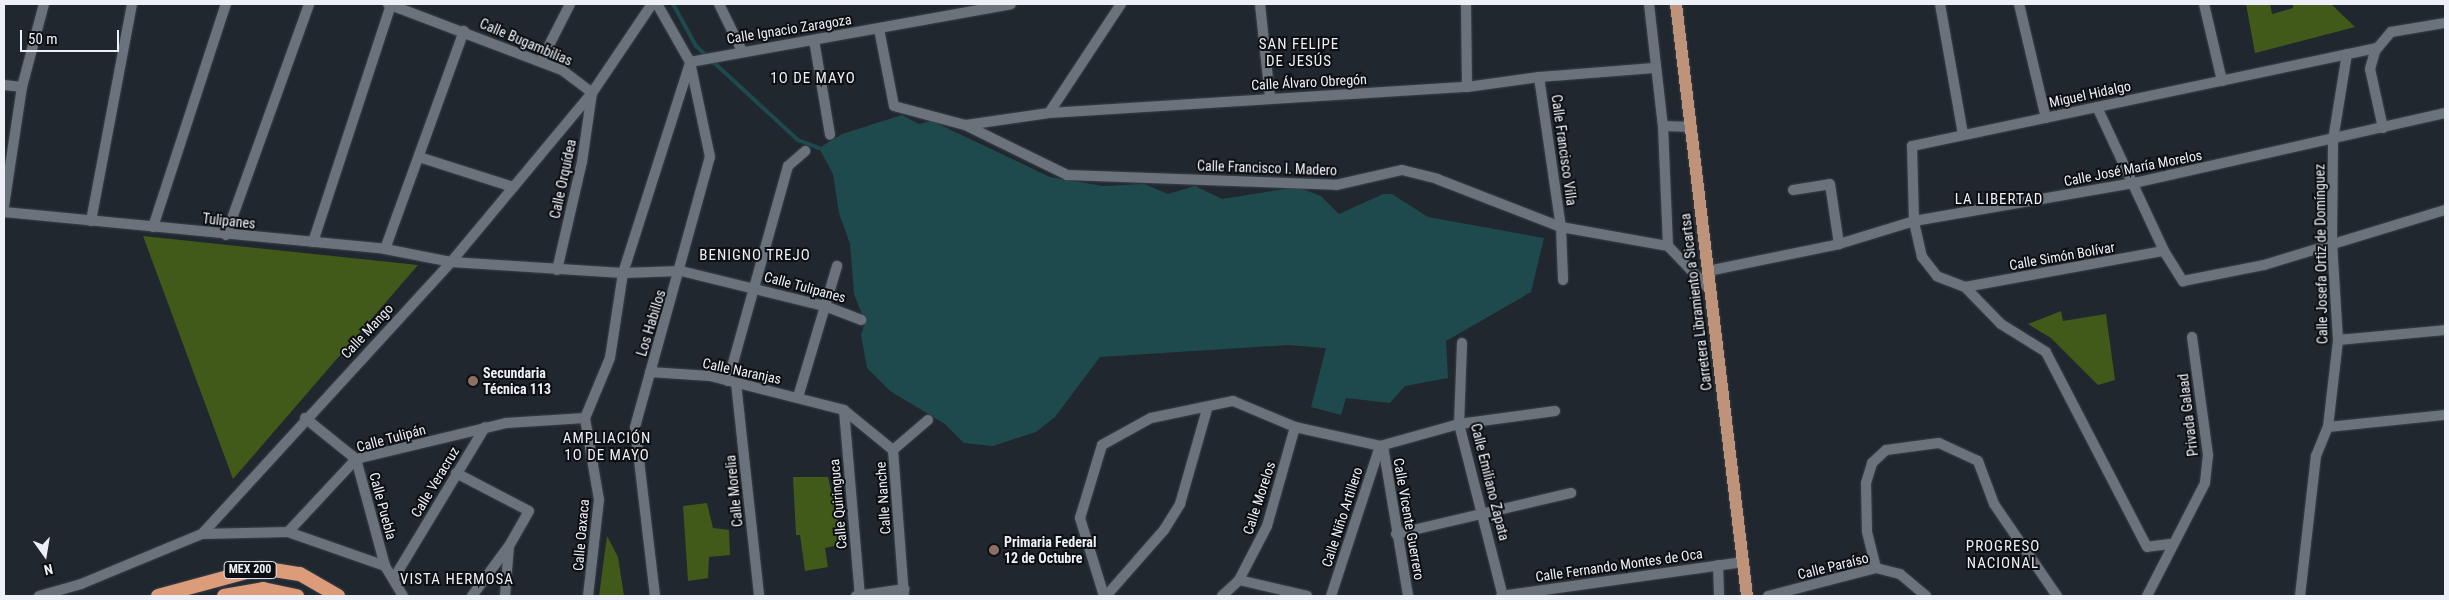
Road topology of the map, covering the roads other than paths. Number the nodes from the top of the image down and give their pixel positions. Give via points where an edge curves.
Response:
1 (44, 4) edge
2 (132, 4) edge
3 (226, 4) edge
4 (309, 4) edge
5 (389, 4) edge
6 (570, 4) edge
7 (652, 4) edge
8 (657, 4) edge
9 (719, 4) edge
10 (945, 4) edge
11 (1011, 4) edge
12 (1121, 4) edge
13 (1260, 4) edge
14 (1466, 4) edge
15 (1649, 4) edge
16 (1676, 4) edge
17 (1940, 4) edge
18 (2019, 4) edge
19 (2204, 4) edge
20 (953, 11) junction
21 (2445, 23) edge
22 (879, 29) junction
23 (464, 31) junction
24 (814, 40) junction
25 (2376, 48) junction
26 (739, 51) junction
27 (2348, 54) junction
28 (542, 61) junction
29 (695, 61) junction
30 (1654, 68) junction
31 (1539, 77) junction
32 (2222, 80) junction
33 (4, 85) edge
34 (22, 86) junction
35 (1467, 87) junction
36 (592, 92) junction
37 (1270, 97) junction
38 (2097, 107) junction
39 (1049, 113) junction
40 (2445, 113) edge
41 (2046, 118) junction
42 (966, 125) junction
43 (1663, 126) junction
44 (1692, 127) junction
45 (2383, 128) junction
46 (830, 135) dead end
47 (1963, 135) junction
48 (2333, 140) junction
49 (805, 151) dead end
50 (420, 157) junction
51 (2134, 184) junction
52 (513, 187) junction
53 (1793, 190) dead end
54 (4, 206) edge
55 (2445, 210) edge
56 (4, 212) edge
57 (91, 221) junction
58 (1914, 221) junction
59 (153, 227) junction
60 (1561, 227) junction
61 (226, 236) junction
62 (2332, 241) junction
63 (313, 242) junction
64 (1839, 244) junction
65 (1668, 246) junction
66 (385, 249) junction
67 (2164, 251) junction
68 (451, 262) junction
69 (837, 266) dead end
70 (557, 270) junction
71 (682, 271) junction
72 (1708, 271) junction
73 (623, 273) junction
74 (1564, 280) dead end
75 (1965, 287) junction
76 (752, 288) junction
77 (1710, 290) junction
78 (825, 306) junction
79 (861, 320) dead end
80 (2445, 330) edge
81 (2192, 336) dead end
82 (2338, 340) junction
83 (1462, 343) dead end
84 (650, 372) junction
85 (732, 382) junction
86 (798, 397) junction
87 (1207, 409) junction
88 (844, 410) junction
89 (1555, 411) dead end
90 (2445, 416) edge
91 (305, 418) junction
92 (585, 418) junction
93 (928, 420) dead end
94 (1460, 424) junction
95 (485, 427) junction
96 (1295, 427) junction
97 (2328, 427) junction
98 (1381, 446) junction
99 (893, 450) junction
100 (356, 460) junction
101 (456, 473) junction
102 (1571, 493) dead end
103 (1486, 516) junction
104 (288, 532) junction
105 (202, 534) junction
106 (1396, 534) junction
107 (2170, 544) junction
108 (509, 546) junction
109 (1742, 562) junction
110 (1718, 565) junction
111 (385, 566) junction
112 (1876, 568) junction
113 (394, 578) junction
114 (1239, 580) junction
115 (904, 593) edge
116 (39, 596) edge
117 (158, 596) edge
118 (224, 596) edge
119 (297, 596) edge
120 (338, 596) edge
121 (404, 596) edge
122 (472, 596) edge
123 (504, 596) edge
124 (588, 596) edge
125 (655, 596) edge
126 (759, 596) edge
127 (856, 596) edge
128 (860, 596) edge
129 (1105, 596) edge
130 (1222, 596) edge
131 (1307, 596) edge
132 (1331, 596) edge
133 (1408, 596) edge
134 (1502, 596) edge
135 (1719, 596) edge
136 (1747, 596) edge
137 (1768, 596) edge
138 (1926, 596) edge
139 (2057, 596) edge
140 (2147, 596) edge
141 (2300, 596) edge

1 - 34 street
2 - 57 street
3 - 59 street
4 - 61 street
5 - 23 street, Calle Bugambilias
5 - 63 street
6 - 28 street
7 - 36 street, Calle Mango
8 - 29 street, Los Habillos
9 - 26 street
10 - 20 street
11 - 20 street, Calle Ignacio Zaragoza
12 - 39 street
13 - 37 street
14 - 35 street
15 - 30 street
16 - 44 main road, Carretera Libramiento a Sicartsa
17 - 47 street
18 - 41 street
19 - 32 street
20 - 22 street, Calle Ignacio Zaragoza
21 - 25 street via 2391,32
22 - 24 street, Calle Ignacio Zaragoza
22 - 42 street, Calle Francisco I. Madero via 894,106
23 - 28 street, Calle Bugambilias
23 - 50 street
24 - 26 street, Calle Ignacio Zaragoza
24 - 46 street
25 - 27 street, Miguel Hidalgo
25 - 45 street via 2370,69
26 - 29 street, Calle Ignacio Zaragoza
27 - 32 street, Miguel Hidalgo
27 - 48 street, Calle Josefa Ortiz de Domínguez
28 - 36 street, Calle Bugambilias via 573,76
29 - 71 street, Los Habillos via 710,157
29 - 73 street
30 - 31 street, Calle Álvaro Obregón
30 - 43 street
31 - 35 street, Calle Álvaro Obregón
31 - 60 street, Calle Francisco Villa
32 - 38 street, Miguel Hidalgo
33 - 34 street
34 - 54 street
35 - 37 street, Calle Álvaro Obregón
36 - 52 street, Calle Mango
36 - 70 street, Calle Orquídea via 582,162
37 - 39 street, Calle Álvaro Obregón
38 - 41 street, Miguel Hidalgo
38 - 51 street
39 - 42 street, Calle Álvaro Obregón
40 - 45 street, Calle José María Morelos
41 - 47 street, Miguel Hidalgo
42 - 60 street, Calle Francisco I. Madero via 1067,175 1336,185 1402,170 1436,178
43 - 44 street
43 - 65 street
44 - 72 main road, Carretera Libramiento a Sicartsa
45 - 48 street, Calle José María Morelos
47 - 58 street, Miguel Hidalgo via 1912,146
48 - 51 street, Calle José María Morelos
48 - 62 street, Calle Josefa Ortiz de Domínguez
49 - 76 street via 788,166
50 - 52 street
50 - 66 street
51 - 58 street, Calle José María Morelos
51 - 67 street
52 - 68 street, Calle Mango
53 - 64 street via 1830,184
55 - 62 street
56 - 57 street, Tulipanes
57 - 59 street, Tulipanes
58 - 64 street, Calle José María Morelos
58 - 75 street via 1922,257 1937,276
59 - 61 street, Tulipanes
60 - 65 street, Calle Francisco I. Madero
60 - 74 street, Calle Francisco Villa
61 - 63 street, Tulipanes
62 - 67 street via 2264,265 2184,281
62 - 82 street, Calle Josefa Ortiz de Domínguez
63 - 66 street, Tulipanes
64 - 72 street, Calle José María Morelos
65 - 77 street
66 - 68 street, Tulipanes
67 - 75 street, Calle Simón Bolívar
68 - 70 street, Calle Tulipanes
68 - 91 street, Calle Mango
69 - 78 street
70 - 73 street, Calle Tulipanes
71 - 73 street, Calle Tulipanes
71 - 76 street, Calle Tulipanes
71 - 84 street, Los Habillos
72 - 77 main road, Carretera Libramiento a Sicartsa
73 - 92 street via 610,358
75 - 107 street via 2001,324 2046,352 2148,547
76 - 78 street, Calle Tulipanes
76 - 85 street
77 - 109 main road, Carretera Libramiento a Sicartsa
78 - 79 street, Calle Tulipanes
78 - 86 street
80 - 82 street
81 - 107 street, Privada Galaad via 2208,455 2205,483
82 - 97 street, Calle Josefa Ortiz de Domínguez
83 - 94 street, Calle Emiliano Zapata
84 - 85 street, Calle Naranjas via 710,376
84 - 125 street, Los Habillos via 635,427
85 - 86 street, Calle Naranjas
85 - 126 street, Calle Morelia
86 - 88 street, Calle Nanche
87 - 96 street via 1233,401
87 - 129 street via 1180,504 1164,530
87 - 129 street via 1151,418 1102,445 1080,518
88 - 99 street, Calle Nanche
88 - 128 street, Calle Quiringuca
89 - 94 street
90 - 97 street
91 - 100 street, Calle Puebla
91 - 105 street, Calle Mango
92 - 95 street, Calle Tulipán
92 - 124 street, Calle Oaxaca via 599,500
93 - 99 street
94 - 98 street
94 - 103 street, Calle Emiliano Zapata
95 - 100 street, Calle Tulipán
95 - 101 street, Calle Veracruz
96 - 98 street
96 - 114 street, Calle Morelos via 1267,526
97 - 141 street, Calle Josefa Ortiz de Domínguez via 2316,456
98 - 106 street, Calle Vicente Guerrero
98 - 132 street, Calle Niño Artillero
99 - 115 street, Calle Nanche
100 - 104 street, Calle Tulipán
100 - 111 street, Calle Puebla
101 - 108 street via 529,511
101 - 113 street, Calle Veracruz
102 - 103 street
103 - 106 street
103 - 134 street, Calle Emiliano Zapata
104 - 105 street
104 - 111 street
105 - 116 street, Calle Mango via 81,584
106 - 133 street, Calle Vicente Guerrero
107 - 140 street, Privada Galaad
108 - 122 street
108 - 123 street
109 - 110 street, Calle Fernando Montes de Oca
109 - 136 main road, Carretera Libramiento a Sicartsa
110 - 134 street, Calle Fernando Montes de Oca
110 - 135 street
111 - 113 street
112 - 137 street, Calle Paraíso
112 - 138 street, Calle Paraíso via 1900,574
112 - 139 street via 1867,531 1866,483 1872,462 1886,450 1939,443 1978,461 1994,504
113 - 121 street
114 - 130 street, Calle Morelos
114 - 131 street
115 - 128 street
117 - 120 highway, MEX 200 via 261,568 300,574
118 - 119 highway via 263,589
127 - 128 street

